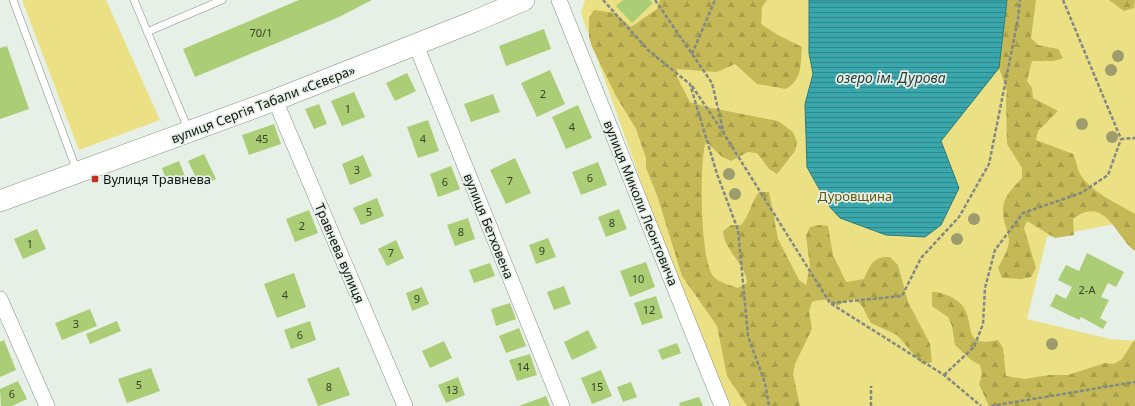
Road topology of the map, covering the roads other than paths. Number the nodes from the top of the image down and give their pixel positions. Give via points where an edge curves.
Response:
1 (13, 0) edge
2 (134, 0) edge
3 (222, 0) edge
4 (524, 0) edge
5 (559, 0) edge
6 (147, 32) junction
7 (416, 45) junction
8 (275, 100) junction
9 (190, 132) junction
10 (78, 173) junction
11 (0, 202) edge
12 (0, 299) edge
13 (47, 406) edge
14 (405, 406) edge
15 (562, 406) edge
16 (722, 406) edge

1 - 10 lane
2 - 6 lane
3 - 6 lane
4 - 7 main road, вулиця Сергія Табали «Сєвєра»
5 - 16 street, вулиця Миколи Леонтовича
6 - 9 lane
7 - 8 main road, вулиця Сергія Табали «Сєвєра»
7 - 15 street, вулиця Бетховена
8 - 9 main road, вулиця Сергія Табали «Сєвєра»
8 - 14 street, Травнева вулиця
9 - 10 main road, вулиця Сергія Табали «Сєвєра»
10 - 11 main road, вулиця Сергія Табали «Сєвєра»
12 - 13 street

